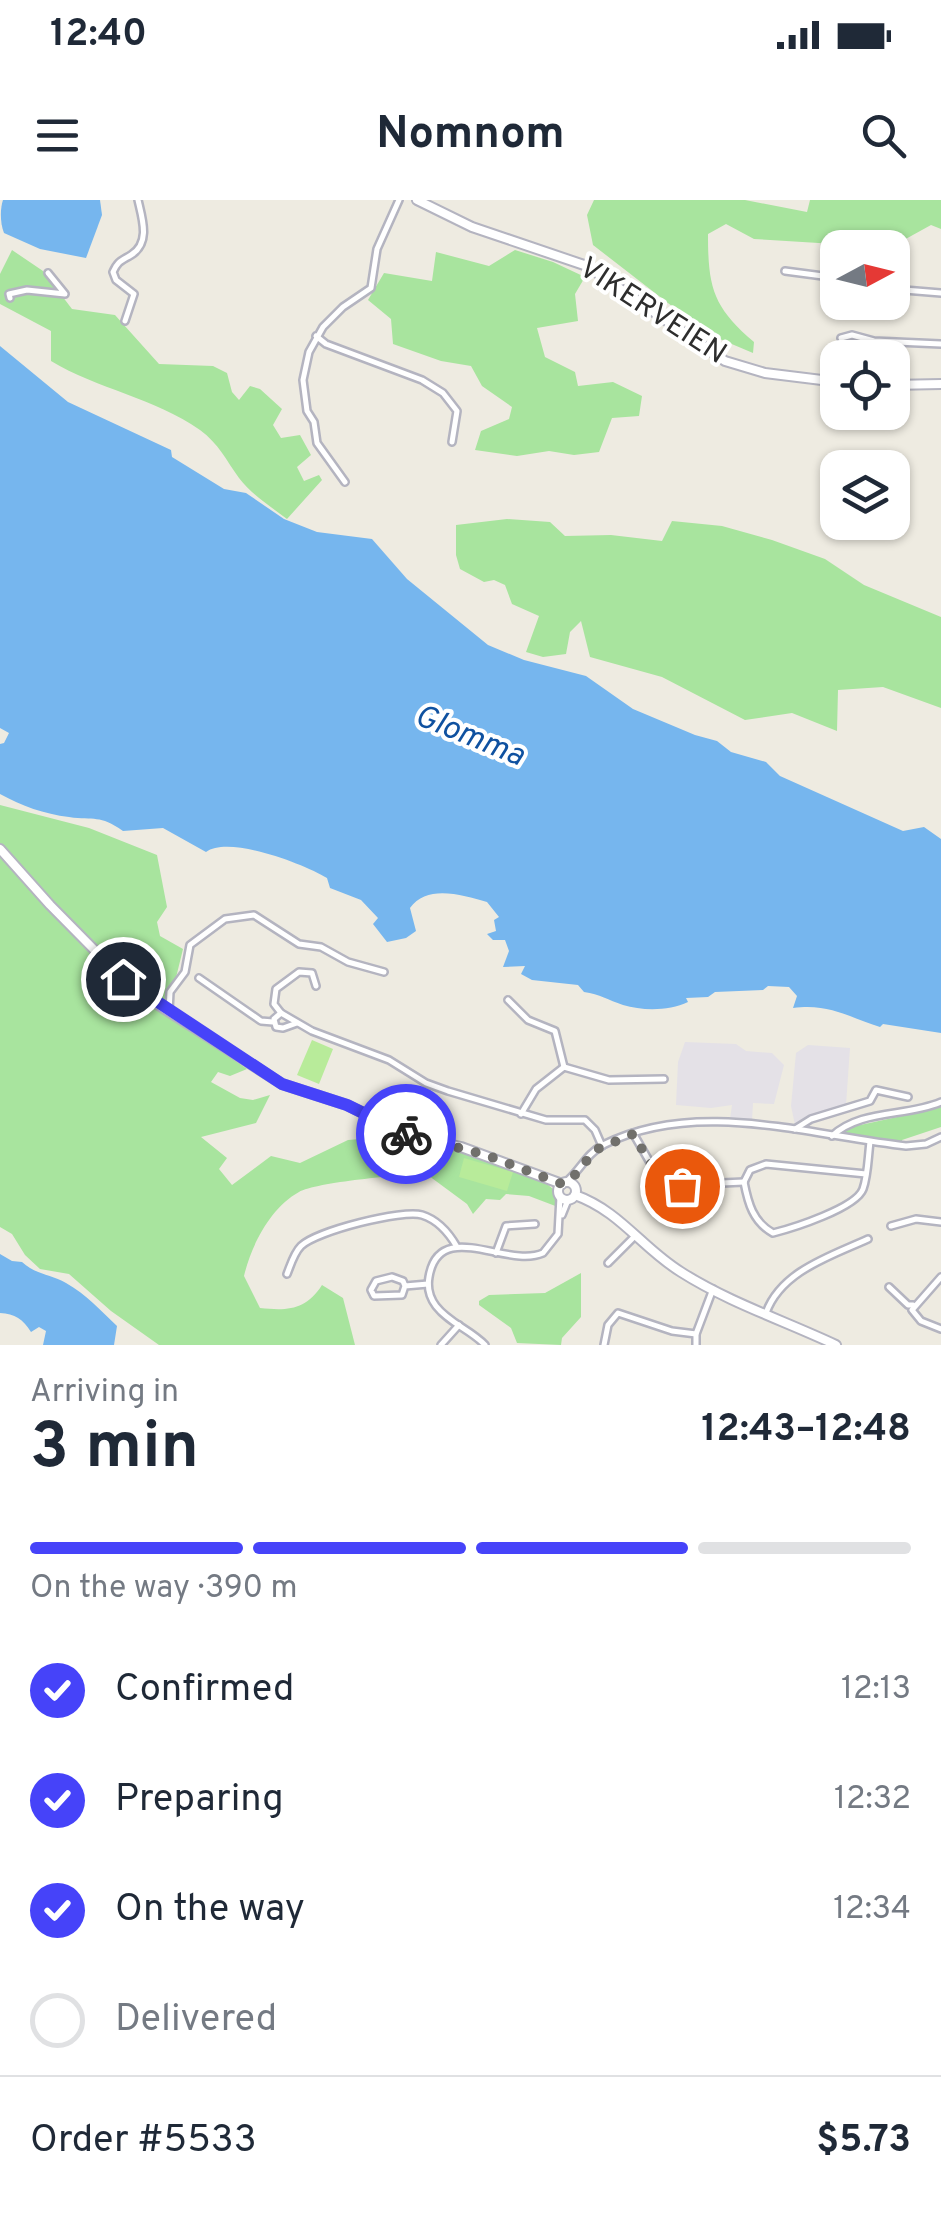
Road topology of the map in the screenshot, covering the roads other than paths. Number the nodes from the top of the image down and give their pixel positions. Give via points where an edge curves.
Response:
1 (138, 200) edge
2 (399, 200) edge
3 (417, 200) edge
4 (785, 272) dead end
5 (48, 274) dead end
6 (820, 276) edge
7 (54, 280) junction
8 (910, 290) edge
9 (70, 292) dead end
10 (941, 293) edge
11 (10, 298) dead end
12 (125, 321) dead end
13 (316, 336) junction
14 (841, 338) dead end
15 (941, 344) edge
16 (820, 380) edge
17 (941, 384) edge
18 (910, 385) edge
19 (452, 442) dead end
20 (345, 482) dead end
21 (0, 849) edge
22 (384, 972) dead end
23 (199, 978) dead end
24 (316, 986) dead end
25 (508, 1000) dead end
26 (169, 1011) junction
27 (282, 1013) junction
28 (273, 1022) junction
29 (297, 1023) junction
30 (564, 1067) junction
31 (664, 1080) dead end
32 (908, 1097) dead end
33 (941, 1102) edge
34 (521, 1114) junction
35 (792, 1130) junction
36 (633, 1134) junction
37 (832, 1136) junction
38 (941, 1137) edge
39 (870, 1142) junction
40 (602, 1146) junction
41 (866, 1174) junction
42 (744, 1182) junction
43 (566, 1191) junction
44 (941, 1222) edge
45 (535, 1224) dead end
46 (891, 1226) dead end
47 (637, 1234) junction
48 (868, 1239) dead end
49 (457, 1246) junction
50 (496, 1253) junction
51 (608, 1263) dead end
52 (287, 1274) dead end
53 (941, 1276) edge
54 (428, 1284) junction
55 (406, 1286) junction
56 (889, 1288) dead end
57 (713, 1289) junction
58 (913, 1305) junction
59 (766, 1313) junction
60 (459, 1325) junction
61 (941, 1329) edge
62 (696, 1334) junction
63 (441, 1345) edge
64 (485, 1345) edge
65 (604, 1345) edge
66 (696, 1345) edge
67 (836, 1345) edge

1 - 12 street via 143,240 113,272 134,294
2 - 13 street via 377,250 371,288 329,318
3 - 16 main road, VIKERVEIEN via 472,227 587,266 724,361
4 - 6 street
5 - 7 street
7 - 9 street
7 - 11 street via 65,294 27,290
8 - 10 street
13 - 19 street via 439,390 457,411
13 - 20 street via 304,400 317,442
14 - 15 street
17 - 18 main road
21 - 26 main road via 123,979
22 - 26 street via 299,944 257,916 228,917 190,945
23 - 28 street via 256,1018
24 - 27 street via 307,972 283,983 273,996
25 - 30 street via 528,1020 556,1031
26 - 43 main road via 293,1090 347,1105 408,1135 473,1151
27 - 28 street
27 - 29 street
28 - 29 street via 280,1028
29 - 34 street via 389,1060 426,1083
30 - 31 street via 609,1080
30 - 34 street via 536,1088
32 - 35 street via 876,1090 870,1101
33 - 37 street via 847,1123
34 - 40 street via 585,1120
35 - 36 street via 700,1122
35 - 37 street
36 - 40 street
36 - 42 street via 652,1166 678,1185
37 - 39 street
38 - 39 street via 916,1146
39 - 41 street
40 - 43 street
41 - 42 street via 766,1164 752,1168
41 - 42 street via 862,1194 852,1203 773,1233 753,1214
43 - 47 main road via 612,1213
43 - 50 street via 556,1238 543,1252 526,1258
44 - 46 street via 916,1218
45 - 50 street via 506,1226
47 - 51 street
47 - 57 main road via 673,1267
48 - 59 street via 796,1276
49 - 50 street
49 - 52 street via 431,1219 399,1214 315,1236 298,1249
49 - 54 street via 432,1265
53 - 58 street
54 - 55 street
54 - 60 street via 435,1305
55 - 55 street via 392,1278 376,1281 371,1290 374,1296 397,1296
56 - 58 street
57 - 59 main road
57 - 62 street
58 - 61 street via 921,1322
59 - 67 main road
60 - 63 street
60 - 64 street
62 - 65 street via 618,1314
62 - 66 street

